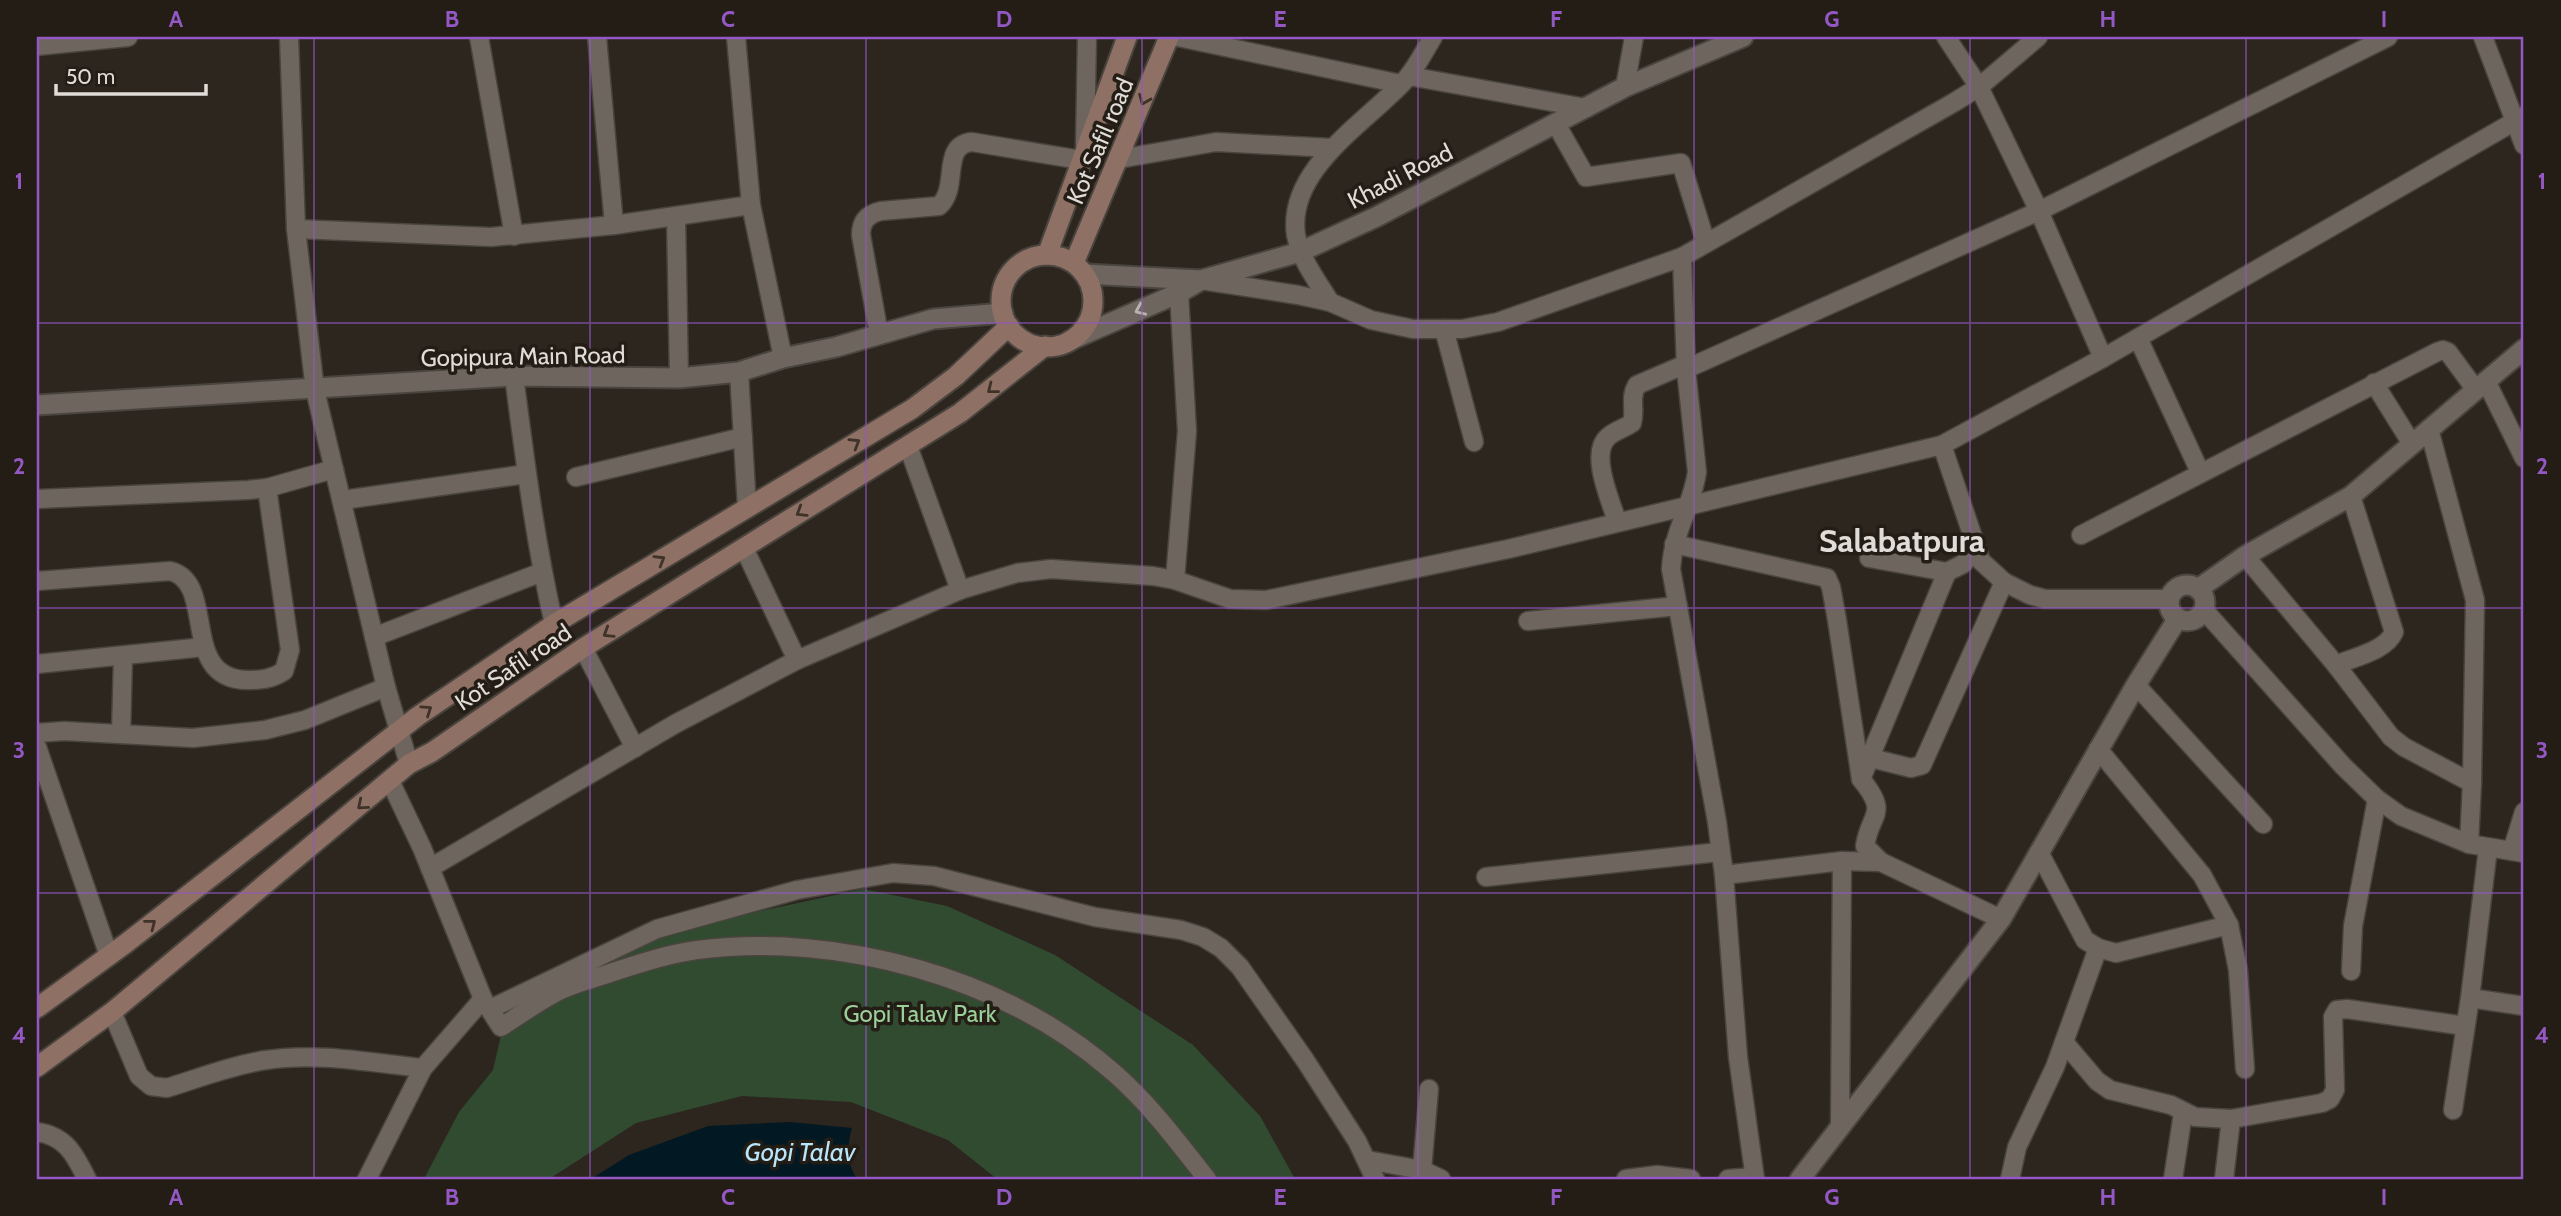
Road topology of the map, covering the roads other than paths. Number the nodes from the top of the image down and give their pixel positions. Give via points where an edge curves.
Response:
1 (128, 37) edge
2 (289, 37) edge
3 (479, 37) edge
4 (597, 37) edge
5 (737, 37) edge
6 (1087, 37) edge
7 (1127, 37) edge
8 (1169, 37) edge
9 (1178, 37) edge
10 (1433, 37) edge
11 (1634, 37) edge
12 (1743, 37) edge
13 (1945, 37) edge
14 (2038, 37) edge
15 (2388, 37) edge
16 (2483, 37) edge
17 (37, 46) edge
18 (1405, 80) junction
19 (1625, 87) junction
20 (1979, 87) junction
21 (1586, 108) junction
22 (2519, 119) edge
23 (1556, 124) junction
24 (2524, 145) edge
25 (1332, 148) junction
26 (1083, 156) junction
27 (1119, 159) junction
28 (751, 205) junction
29 (2039, 211) junction
30 (676, 216) junction
31 (614, 225) junction
32 (296, 229) junction
33 (514, 236) junction
34 (1706, 243) junction
35 (1300, 251) junction
36 (1047, 255) junction
37 (1682, 257) junction
38 (1079, 268) junction
39 (1201, 280) junction
40 (1179, 293) junction
41 (1331, 302) junction
42 (1006, 320) junction
43 (1444, 329) junction
44 (880, 334) junction
45 (2138, 338) junction
46 (1071, 340) junction
47 (1045, 346) junction
48 (2524, 349) edge
49 (783, 358) junction
50 (2103, 358) junction
51 (1686, 367) junction
52 (739, 372) junction
53 (514, 376) junction
54 (679, 378) junction
55 (2374, 383) junction
56 (2481, 385) junction
57 (315, 390) junction
58 (37, 405) edge
59 (2429, 429) junction
60 (743, 437) junction
61 (1474, 442) dead end
62 (2412, 444) junction
63 (1942, 445) junction
64 (908, 446) junction
65 (2524, 458) edge
66 (334, 468) junction
67 (2200, 472) junction
68 (526, 474) junction
69 (576, 477) dead end
70 (267, 488) junction
71 (2351, 496) junction
72 (37, 499) edge
73 (343, 500) junction
74 (1687, 505) junction
75 (747, 508) junction
76 (1617, 522) junction
77 (2081, 535) dead end
78 (1674, 544) junction
79 (744, 548) junction
80 (1976, 548) junction
81 (2245, 556) junction
82 (1869, 558) dead end
83 (542, 572) junction
84 (1947, 572) junction
85 (1175, 580) junction
86 (37, 581) edge
87 (2004, 582) junction
88 (2198, 589) junction
89 (960, 590) junction
90 (2170, 598) junction
91 (1678, 606) junction
92 (2204, 610) junction
93 (2178, 618) junction
94 (1528, 621) dead end
95 (554, 624) junction
96 (374, 637) junction
97 (204, 647) junction
98 (583, 648) junction
99 (123, 657) junction
100 (797, 660) junction
101 (37, 664) edge
102 (2336, 665) junction
103 (2136, 685) junction
104 (386, 687) junction
105 (399, 730) junction
106 (37, 733) edge
107 (121, 734) junction
108 (37, 747) edge
109 (635, 748) junction
110 (2098, 749) junction
111 (1871, 758) junction
112 (409, 764) junction
113 (1861, 779) junction
114 (390, 781) junction
115 (2472, 783) junction
116 (2376, 799) junction
117 (2524, 812) edge
118 (2263, 824) dead end
119 (2469, 844) junction
120 (2488, 848) junction
121 (1719, 852) junction
122 (2039, 852) junction
123 (2518, 852) edge
124 (1842, 861) junction
125 (1881, 862) junction
126 (430, 868) junction
127 (1724, 875) junction
128 (1486, 877) dead end
129 (2001, 919) junction
130 (2229, 925) junction
131 (2098, 948) junction
132 (109, 956) junction
133 (2351, 971) dead end
134 (2470, 998) junction
135 (486, 1004) junction
136 (2524, 1006) edge
137 (37, 1008) edge
138 (112, 1012) junction
139 (2465, 1027) junction
140 (2064, 1042) junction
141 (37, 1067) edge
142 (423, 1068) junction
143 (2245, 1069) dead end
144 (1429, 1089) dead end
145 (2453, 1110) dead end
146 (2183, 1113) junction
147 (2231, 1119) junction
148 (1840, 1128) junction
149 (37, 1132) edge
150 (1367, 1160) junction
151 (1422, 1170) junction
152 (84, 1176) edge
153 (1755, 1178) edge
154 (367, 1179) edge
155 (1208, 1179) edge
156 (1374, 1179) edge
157 (1441, 1179) edge
158 (1626, 1179) edge
159 (1691, 1179) edge
160 (1728, 1179) edge
161 (1800, 1179) edge
162 (2010, 1179) edge
163 (2173, 1179) edge
164 (2224, 1179) edge

1 - 17 street
2 - 32 street
3 - 33 street
4 - 31 street
5 - 28 street
6 - 26 street
7 - 26 main road, Kot Safil road
8 -> 27 main road, Kot Safil road
9 - 18 street
10 - 18 street
11 - 19 street
12 - 19 street, Khadi Road
13 - 20 street
14 - 20 street
15 - 29 street
16 - 22 street
18 - 21 street
18 - 25 street
19 - 21 street, Khadi Road
20 - 29 street
20 - 34 street
21 - 23 street, Khadi Road
22 - 24 street
22 - 45 street
23 - 34 street via 1586,177 1681,163
23 - 35 street, Khadi Road
25 - 27 street via 1216,142
25 - 35 street via 1315,167 1296,216
26 - 36 main road, Kot Safil road
26 - 44 street via 963,142 953,155 949,193 939,206 881,211 865,219 861,234
27 - 38 main road, Kot Safil road
28 - 30 street
28 - 49 street
29 - 50 street
29 - 51 street
30 - 31 street
30 - 54 street
31 - 33 street
32 - 33 street
32 - 57 street
34 - 37 street
35 - 39 street, Khadi Road
35 - 41 street
36 - 38 main road
36 - 42 main road via 1027,260 1010,273 1002,292
37 - 43 street via 1498,322
37 - 51 street
38 - 39 street
38 - 46 main road via 1091,287 1093,302 1083,330
39 - 40 street, Khadi Road
39 - 41 street
40 -> 46 street, Khadi Road
40 - 85 street via 1187,431
41 - 43 street via 1371,320 1412,329
42 - 44 street, Gopipura Main Road via 933,319
42 - 47 main road via 1025,340
75 -> 42 main road via 912,409 956,376
43 - 61 street
44 - 49 street, Gopipura Main Road
45 - 50 street
45 - 67 street
46 - 47 main road
47 -> 64 main road, Kot Safil road via 960,413
48 - 56 street
49 - 52 street, Gopipura Main Road
50 - 63 street
51 - 74 street via 1697,472
51 - 76 street via 1637,385 1631,398 1632,423 1606,438 1602,446 1601,470
52 - 54 street, Gopipura Main Road
52 - 60 street
53 - 54 street, Gopipura Main Road
53 - 57 street, Gopipura Main Road
53 - 68 street
55 - 56 street via 2443,350
55 - 62 street
55 - 67 street
56 - 59 street
56 - 65 street
57 - 58 street, Gopipura Main Road
57 - 66 street
59 - 62 street
59 - 115 street via 2475,600
60 - 69 street
60 - 75 street
62 - 71 street
63 - 74 street
63 - 80 street
64 -> 79 main road, Kot Safil road
64 - 89 street
66 - 70 street
66 - 73 street
67 - 77 street
68 - 73 street
68 - 83 street
70 - 72 street
70 - 97 street via 290,650 284,671 272,679 226,678
71 - 81 street
71 - 102 street via 2394,632 2382,646
73 - 96 street
74 - 76 street
74 - 78 street
95 -> 75 main road
76 - 85 street via 1266,600 1230,599
78 - 91 street via 1671,569
78 - 113 street via 1827,578
79 -> 98 main road, Kot Safil road
79 - 100 street
80 - 84 street
80 - 87 street via 1981,561
81 - 88 street
81 - 102 street
82 - 84 street
83 - 95 street
83 - 96 street
84 - 111 street
85 - 89 street via 1051,569 1017,573
86 - 97 street via 170,571 181,574 192,591
87 - 90 street via 2045,599
87 - 111 street via 1922,765 1911,768
88 - 90 street via 2181,586
88 - 92 street
89 - 100 street
90 - 93 street via 2171,610
91 - 94 street
91 - 121 street
92 - 93 street via 2190,621
92 - 116 street
93 - 103 street
105 -> 95 main road
96 - 104 street
97 - 99 street
98 - 109 street
98 - 112 main road, Kot Safil road
99 - 101 street
99 - 107 street
100 - 109 street
102 - 115 street via 2392,737
103 - 110 street
103 - 118 street
104 - 105 street
104 - 107 street via 305,720 265,730 193,738
105 - 112 street
132 -> 105 main road
106 - 107 street
108 - 132 street
109 - 126 street
110 - 122 street
110 - 130 street via 2202,875
111 - 113 street
112 - 114 main road, Kot Safil road
113 - 125 street via 1877,810 1865,846
114 - 126 street
114 -> 138 main road, Kot Safil road
115 - 119 street
116 - 119 street via 2401,816
116 - 133 street via 2353,926
117 - 123 street
119 - 120 street
120 - 123 street
120 - 134 street
121 - 127 street
121 - 128 street
122 - 129 street
122 - 131 street via 2085,940
124 - 125 street
124 - 127 street
124 - 148 street
125 - 129 street
126 - 135 street
127 - 153 street via 1738,1057
129 - 148 street
130 - 131 street via 2116,953
130 - 143 street via 2238,970
131 - 140 street
132 - 137 main road
134 - 136 street
134 - 139 street
135 - 142 street
135 - 150 street via 657,929 797,890 893,873 934,876 1095,917 1181,930 1221,948 1240,967 1305,1060
135 - 155 street via 501,1027 561,990 652,959 696,950 800,947 928,971 975,987 1069,1039 1114,1072
138 - 141 main road, Kot Safil road
138 - 142 street via 139,1076 151,1086 167,1088 286,1057
139 - 145 street
139 - 147 street via 2337,1010 2330,1099
140 - 146 street via 2097,1082 2110,1090 2160,1101
140 - 162 street via 2017,1147
142 - 154 street
144 - 151 street
146 - 147 street
146 - 163 street
147 - 164 street
148 - 161 street
149 - 152 street via 57,1137 75,1155
150 - 151 street
150 - 156 street
151 - 157 street
153 - 160 street
158 - 159 street via 1657,1175

